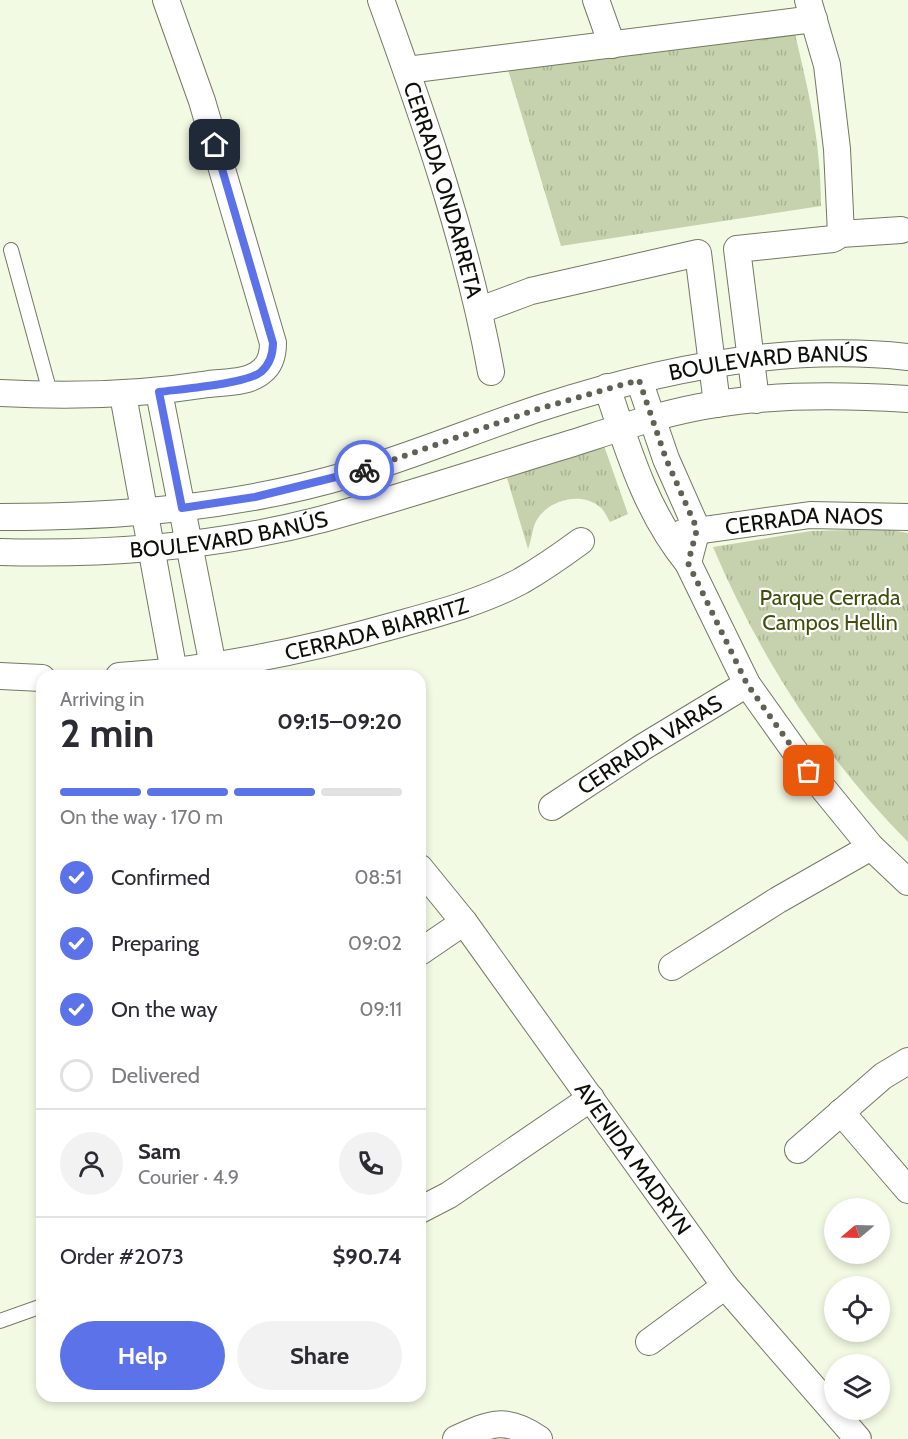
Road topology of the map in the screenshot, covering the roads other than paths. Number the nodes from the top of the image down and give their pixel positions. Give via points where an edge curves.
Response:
1 (166, 0) edge
2 (381, 0) edge
3 (596, 0) edge
4 (811, 9) edge
5 (612, 45) junction
6 (406, 70) junction
7 (901, 230) dead end
8 (842, 234) junction
9 (11, 250) dead end
10 (480, 310) junction
11 (908, 357) edge
12 (751, 360) junction
13 (714, 365) junction
14 (491, 372) dead end
15 (639, 380) junction
16 (607, 387) junction
17 (159, 392) junction
18 (0, 393) edge
19 (123, 395) junction
20 (51, 396) junction
21 (908, 399) edge
22 (756, 400) junction
23 (717, 404) junction
24 (652, 418) junction
25 (621, 428) junction
26 (182, 508) junction
27 (145, 513) junction
28 (0, 517) edge
29 (908, 517) edge
30 (697, 529) junction
31 (666, 537) junction
32 (581, 541) dead end
33 (189, 545) junction
34 (152, 549) junction
35 (0, 552) edge
36 (688, 563) junction
37 (213, 666) junction
38 (174, 670) edge
39 (187, 670) edge
40 (249, 670) edge
41 (0, 676) edge
42 (36, 678) edge
43 (747, 684) junction
44 (552, 807) dead end
45 (871, 847) junction
46 (426, 875) edge
47 (908, 882) edge
48 (464, 922) junction
49 (426, 948) edge
50 (672, 967) dead end
51 (908, 1061) edge
52 (591, 1098) junction
53 (841, 1112) junction
54 (798, 1150) dead end
55 (908, 1190) edge
56 (426, 1207) edge
57 (725, 1286) junction
58 (36, 1308) edge
59 (0, 1321) edge
60 (649, 1342) dead end
61 (456, 1439) edge
62 (539, 1439) edge
63 (858, 1439) edge

1 - 17 street via 202,101 273,343 268,364 262,372 246,379
2 - 6 street, CERRADA ONDARRETA
3 - 5 street
4 - 5 street, CERRADA ONDARRETA
4 - 8 street, CERRADA ONDARRETA via 831,96
5 - 6 street, CERRADA ONDARRETA
6 - 10 street, CERRADA ONDARRETA
7 - 8 street
8 - 12 street via 833,239 737,249
9 - 20 lane
10 - 13 street, CERRADA ONDARRETA via 541,288 698,253
10 - 14 street, CERRADA ONDARRETA
11 - 12 street, BOULEVARD BANÚS via 801,356
12 - 13 street, BOULEVARD BANÚS
12 - 22 street
13 - 15 street, BOULEVARD BANÚS
13 - 23 street, CERRADA ONDARRETA
15 - 16 street, BOULEVARD BANÚS
15 - 24 street
16 - 25 street
16 - 26 street, BOULEVARD BANÚS via 351,474 255,497
17 - 19 street
17 - 26 street
18 - 20 street
19 - 20 street
19 - 27 street
21 - 22 street, BOULEVARD BANÚS via 860,396
22 - 23 street, BOULEVARD BANÚS
23 - 24 street, BOULEVARD BANÚS
24 - 25 street, BOULEVARD BANÚS
24 - 30 street
25 - 31 street via 634,470
25 - 33 street, BOULEVARD BANÚS via 323,519
26 - 27 street, BOULEVARD BANÚS
26 - 33 street
27 - 28 street, BOULEVARD BANÚS
27 - 34 street
29 - 30 street, CERRADA NAOS via 810,515
30 - 31 street, CERRADA NAOS
30 - 36 street
31 - 36 street
32 - 40 street, CERRADA BIARRITZ via 530,576 478,601
33 - 34 street, BOULEVARD BANÚS
33 - 37 street
34 - 35 street, BOULEVARD BANÚS via 61,554
34 - 38 street
36 - 43 street
37 - 39 street, CERRADA BIARRITZ
37 - 40 street, CERRADA BIARRITZ
41 - 42 street
43 - 44 street, CERRADA VARAS
43 - 45 street via 809,771
45 - 47 street
45 - 50 street
46 - 48 street, AVENIDA MADRYN
48 - 49 street
48 - 52 street, AVENIDA MADRYN
51 - 53 street via 883,1076
52 - 56 street
52 - 57 street, AVENIDA MADRYN
53 - 54 street
53 - 55 street
57 - 60 street
57 - 63 street, AVENIDA MADRYN
58 - 59 lane
61 - 62 street via 500,1423 521,1426

